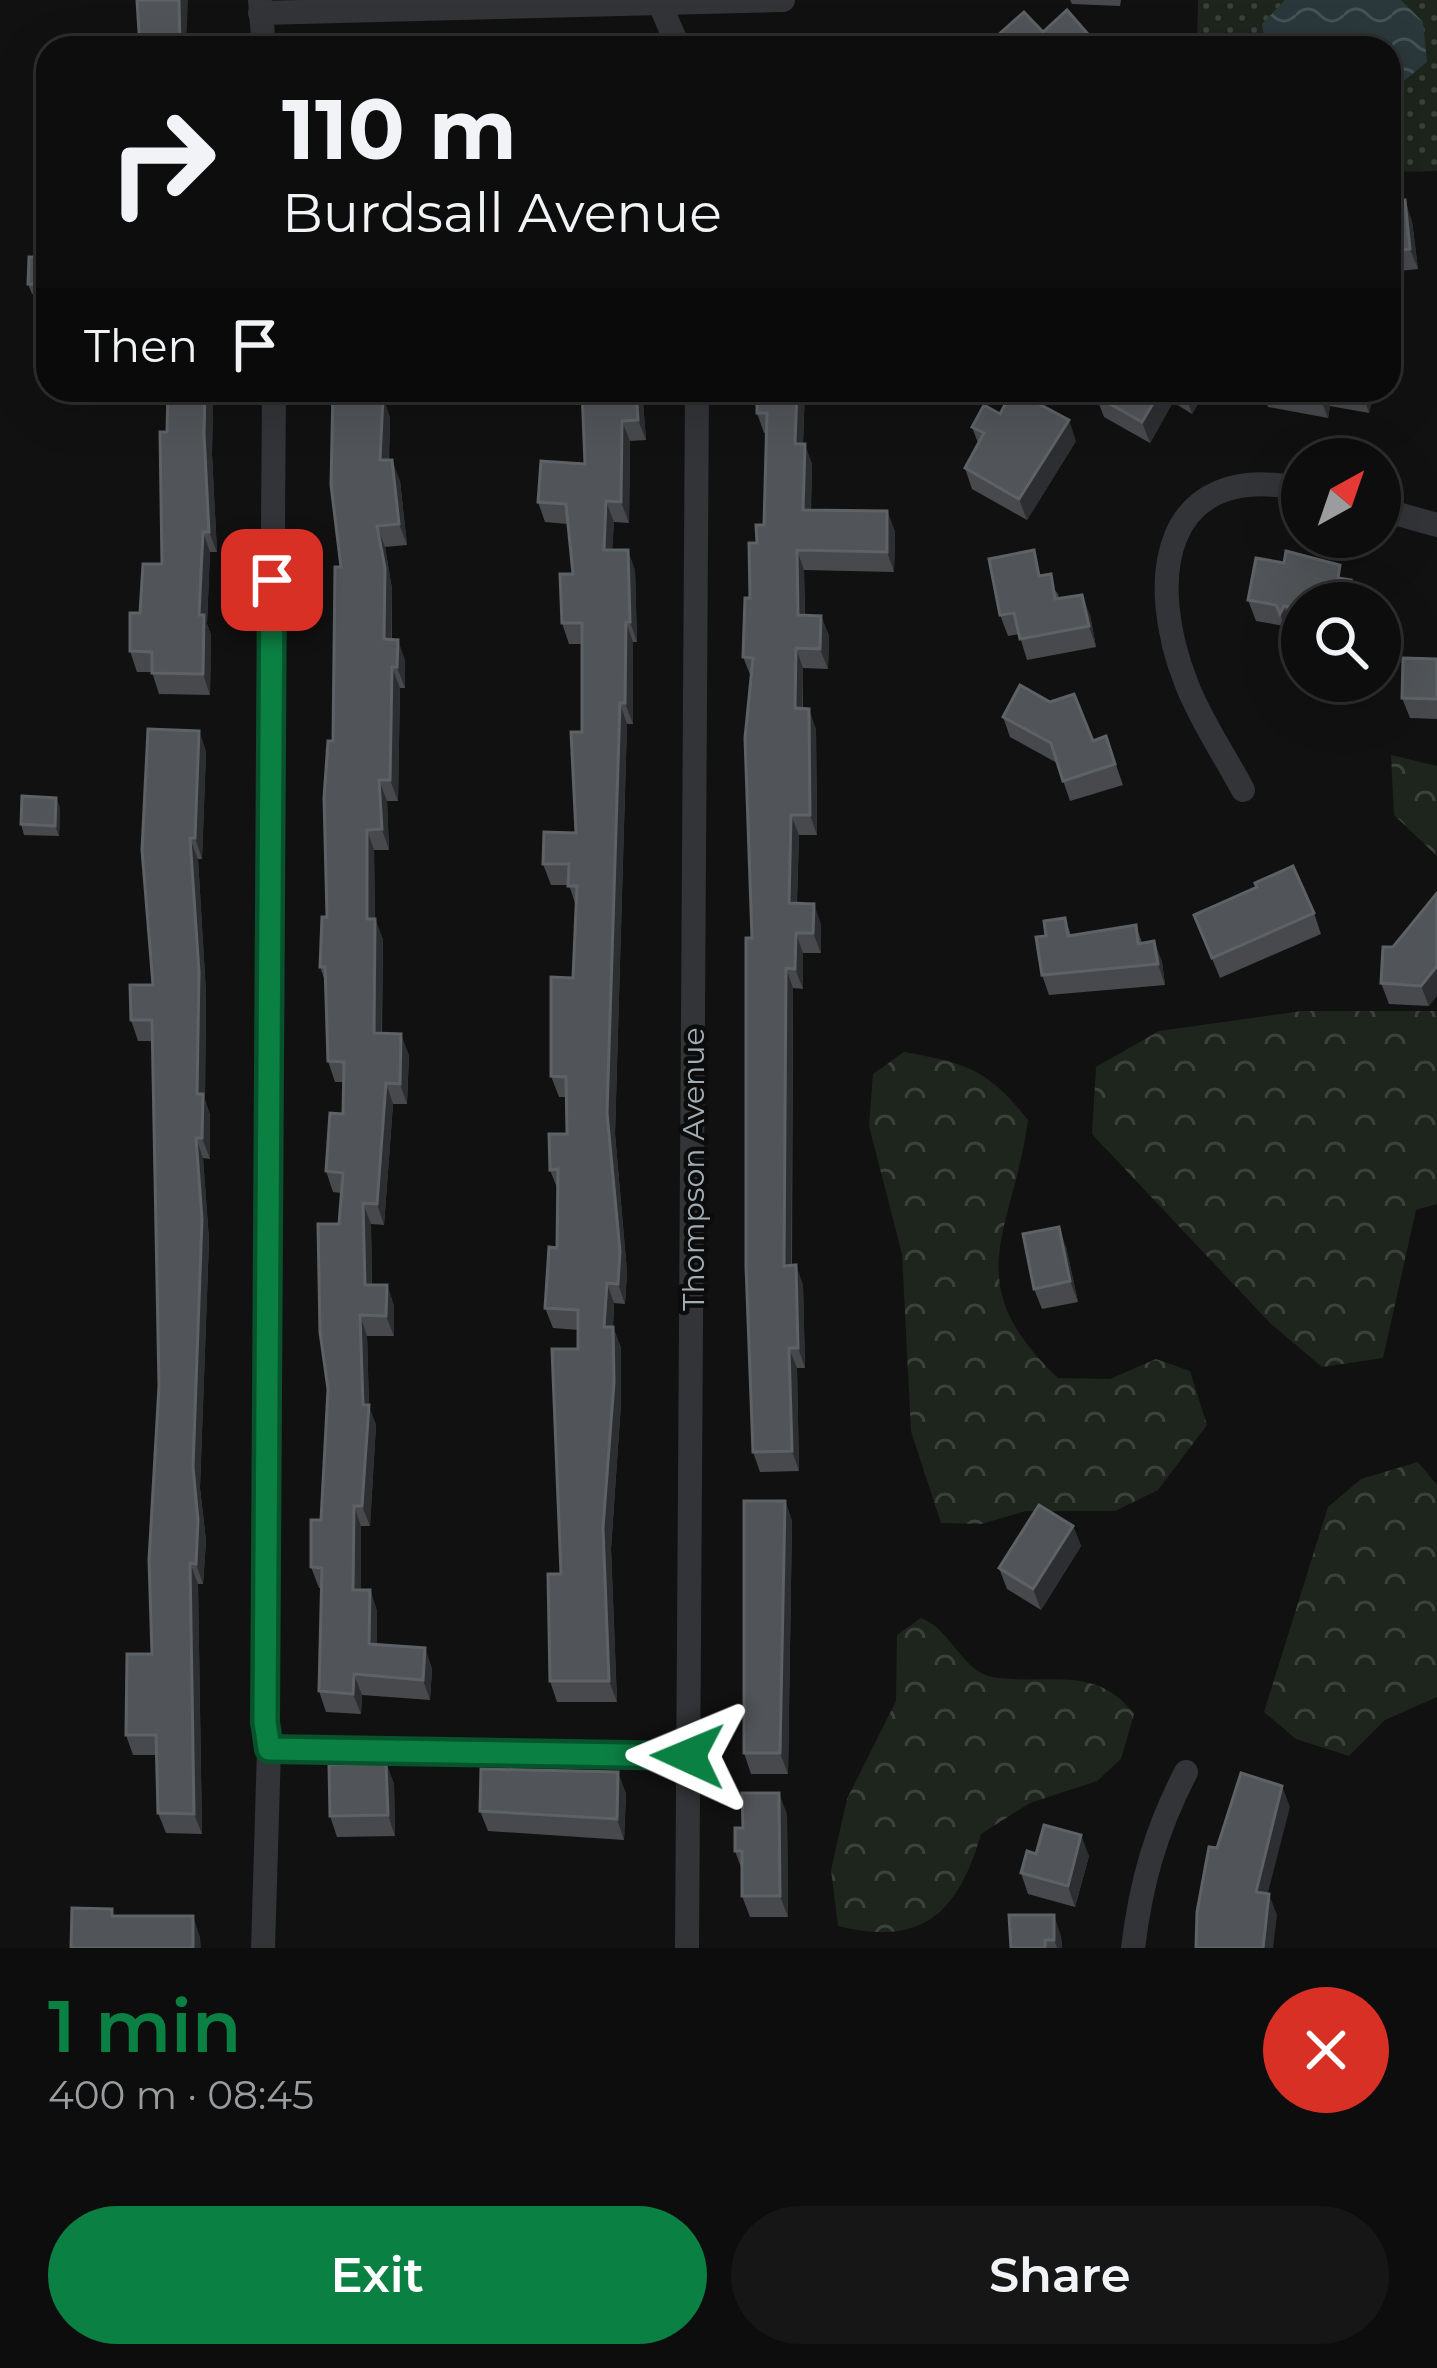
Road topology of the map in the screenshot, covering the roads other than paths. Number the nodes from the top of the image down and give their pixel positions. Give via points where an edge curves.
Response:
1 (783, 0) edge
2 (659, 1) edge
3 (260, 6) edge
4 (263, 36) edge
5 (674, 36) edge
6 (274, 402) edge
7 (697, 402) edge
8 (1281, 484) edge
9 (1401, 515) edge
10 (1437, 525) edge
11 (1243, 790) dead end
12 (269, 1749) junction
13 (688, 1756) junction
14 (1186, 1772) dead end
15 (263, 1948) edge
16 (687, 1948) edge
17 (1133, 1948) edge

1 - 2 street
2 - 3 street
2 - 5 street
3 - 4 street
6 - 12 street
7 - 13 street, Thompson Avenue
8 - 11 street via 1222,488 1196,506 1178,527 1164,568 1186,683
9 - 10 street
12 - 13 street
12 - 15 street
13 - 16 street, Thompson Avenue
14 - 17 street via 1156,1832

